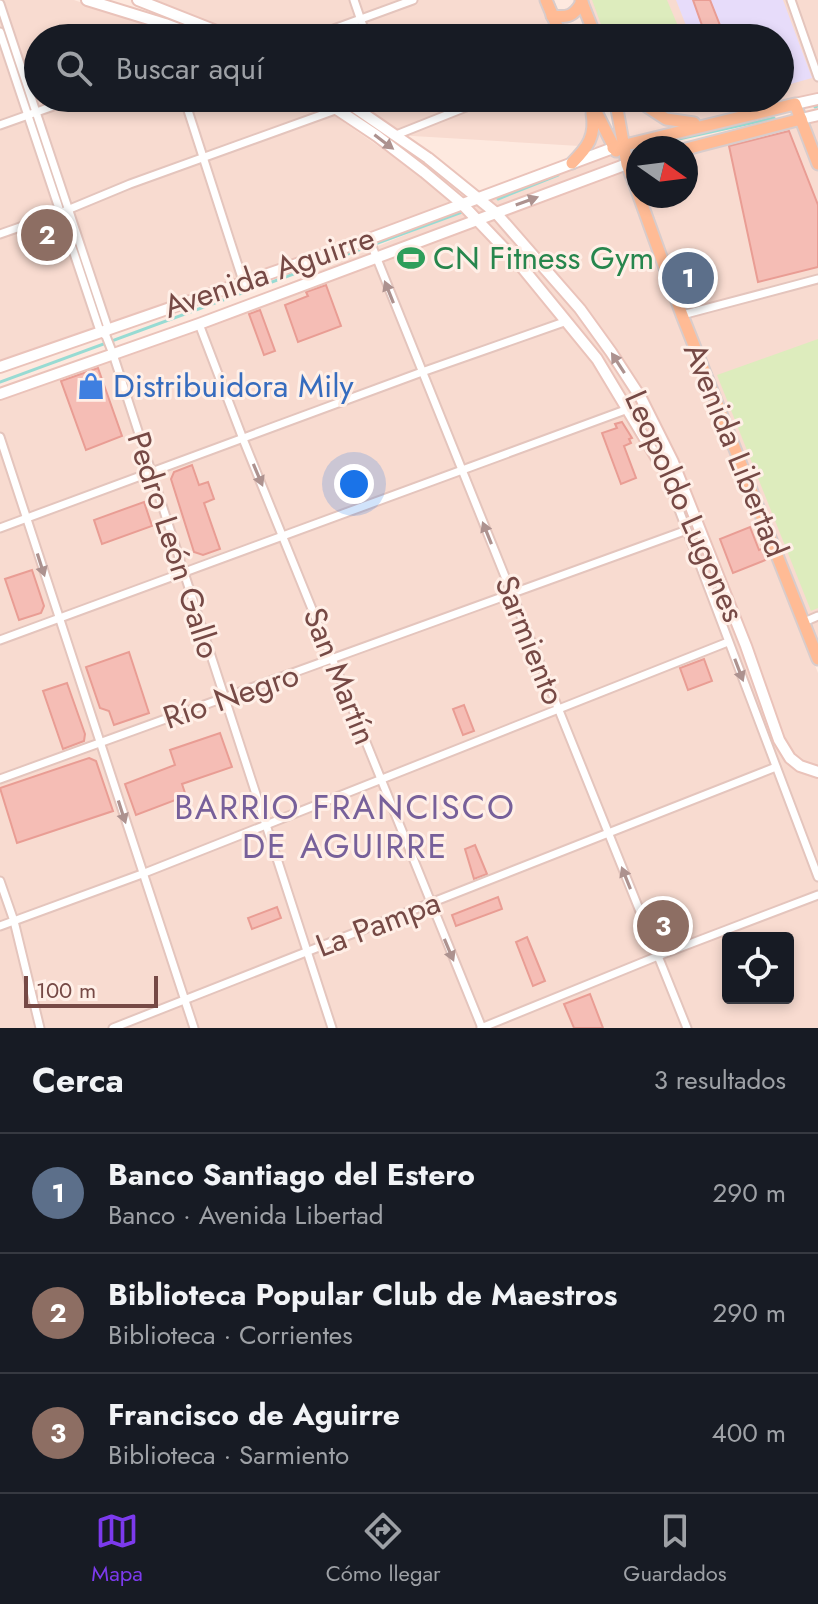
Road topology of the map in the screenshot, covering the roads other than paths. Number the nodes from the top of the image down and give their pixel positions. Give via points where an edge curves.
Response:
1 (87, 0) edge
2 (138, 0) edge
3 (354, 0) edge
4 (413, 0) edge
5 (546, 0) edge
6 (791, 0) edge
7 (582, 1) edge
8 (155, 3) edge
9 (0, 4) edge
10 (552, 16) junction
11 (361, 19) junction
12 (165, 24) edge
13 (202, 24) edge
14 (347, 24) edge
15 (363, 24) edge
16 (556, 24) edge
17 (591, 24) edge
18 (0, 32) edge
19 (818, 77) edge
20 (24, 86) edge
21 (24, 94) edge
22 (818, 99) edge
23 (795, 104) joint
24 (38, 112) edge
25 (188, 112) edge
26 (320, 112) edge
27 (349, 112) edge
28 (354, 112) edge
29 (454, 112) edge
30 (591, 112) edge
31 (595, 112) edge
32 (618, 112) edge
33 (655, 112) edge
34 (761, 112) edge
35 (32, 114) junction
36 (818, 115) edge
37 (801, 119) junction
38 (719, 122) junction
39 (0, 125) edge
40 (396, 135) junction
41 (625, 144) junction
42 (698, 146) edge
43 (613, 148) junction
44 (626, 157) edge
45 (203, 158) junction
46 (572, 163) junction
47 (818, 164) edge
48 (626, 165) edge
49 (475, 198) junction
50 (461, 203) junction
51 (643, 208) edge
52 (64, 211) junction
53 (496, 213) junction
54 (477, 220) junction
55 (0, 234) edge
56 (370, 241) junction
57 (374, 255) junction
58 (818, 279) edge
59 (243, 281) junction
60 (682, 315) junction
61 (567, 321) junction
62 (199, 324) junction
63 (105, 332) junction
64 (112, 352) junction
65 (0, 367) edge
66 (422, 372) junction
67 (0, 394) edge
68 (628, 409) junction
69 (0, 437) edge
70 (243, 439) junction
71 (662, 466) junction
72 (461, 469) junction
73 (150, 471) junction
74 (26, 518) junction
75 (0, 528) edge
76 (687, 530) junction
77 (284, 537) junction
78 (712, 559) junction
79 (183, 574) junction
80 (512, 594) junction
81 (818, 616) edge
82 (58, 618) junction
83 (804, 622) junction
84 (0, 640) edge
85 (728, 642) junction
86 (818, 659) edge
87 (334, 660) junction
88 (223, 697) junction
89 (558, 710) junction
90 (99, 743) junction
91 (776, 767) junction
92 (818, 772) edge
93 (382, 778) junction
94 (0, 779) edge
95 (264, 826) junction
96 (607, 832) junction
97 (142, 874) junction
98 (818, 877) edge
99 (0, 881) edge
100 (818, 895) edge
101 (430, 904) junction
102 (14, 921) junction
103 (0, 926) edge
104 (306, 952) junction
105 (658, 956) junction
106 (185, 1000) junction
107 (40, 1028) edge
108 (113, 1028) edge
109 (194, 1028) edge
110 (332, 1028) edge
111 (482, 1028) edge
112 (687, 1028) edge

1 - 12 main road
2 - 8 main road
3 - 11 street
4 - 11 street
5 - 10 main road
6 - 19 street
7 - 10 main road via 570,16
7 - 17 main road
8 - 13 main road
9 - 20 street, Pedro León Gallo
10 - 16 main road
11 - 14 street
11 - 15 street
18 - 21 street, Pedro León Gallo
22 - 23 main road
23 - 37 main road
24 - 35 street
25 - 45 street
26 - 45 street
27 -> 50 main road, Leopoldo Lugones
28 - 40 main road, Leopoldo Lugones
29 - 40 street
30 - 46 main road via 594,133
31 - 43 main road, Avenida Libertad
32 - 41 main road, Avenida Libertad
33 - 38 main road via 681,123
34 - 38 main road
35 - 39 street
35 - 52 street, Pedro León Gallo
36 - 37 main road
37 - 42 main road
37 - 47 main road
38 - 41 main road
40 - 49 main road, Leopoldo Lugones
41 - 43 main road
43 - 44 main road, Avenida Libertad
43 - 46 main road, Avenida Aguirre
45 - 52 street
45 - 59 street
46 - 49 main road, Avenida Aguirre
53 -> 48 main road
49 - 50 main road, Avenida Aguirre
49 - 53 main road, Leopoldo Lugones
50 - 54 main road, Leopoldo Lugones
50 - 56 main road, Avenida Aguirre
51 - 60 main road, Avenida Libertad
52 - 55 street
52 - 63 street, Pedro León Gallo
53 - 54 main road
78 -> 53 main road, Leopoldo Lugones via 641,398 580,309
54 - 57 main road
54 - 61 main road, Leopoldo Lugones
56 - 57 street, Sarmiento
56 - 59 main road, Avenida Aguirre
57 - 62 main road
66 -> 57 street, Sarmiento
58 - 60 street
59 - 63 main road, Avenida Aguirre
60 - 83 main road, Avenida Libertad
61 - 66 street
61 - 68 main road, Leopoldo Lugones
62 - 64 main road
62 - 70 street, San Martín
63 - 64 street, Pedro León Gallo
63 - 65 main road, Avenida Aguirre
64 - 67 main road
64 - 73 street, Pedro León Gallo
66 - 70 street
66 - 72 street, Sarmiento
68 - 71 main road, Leopoldo Lugones
68 - 72 street
69 - 74 street
70 - 73 street
70 -> 77 street, San Martín
71 - 76 street
71 - 78 main road, Leopoldo Lugones
72 - 77 street
80 -> 72 street, Sarmiento
73 - 74 street
73 - 79 street, Pedro León Gallo
74 - 75 street
74 -> 82 street
76 - 80 street, Río Negro
76 - 85 street
77 - 79 street
77 - 87 street, San Martín
78 - 92 main road, Leopoldo Lugones via 779,740 790,758
79 - 82 street
79 - 88 street, Pedro León Gallo
80 - 87 street, Río Negro
80 - 89 street, Sarmiento
81 - 83 street
82 - 84 street
82 - 90 street
83 - 86 main road, Avenida Libertad
85 - 89 street
85 -> 91 street
87 - 88 street, Río Negro
87 - 93 street, San Martín
88 - 90 street, Río Negro
88 - 95 street, Pedro León Gallo
89 - 93 street
89 - 96 street, Sarmiento
90 - 94 street, Río Negro
90 -> 97 street
91 - 96 street, La Pampa
91 - 98 street
93 - 95 street
93 - 101 street, San Martín
95 - 97 street
95 - 104 street, Pedro León Gallo
96 - 101 street, La Pampa
105 -> 96 street, Sarmiento
97 - 102 street
97 - 106 street
99 - 102 street
100 - 105 street
101 - 104 street, La Pampa
101 -> 111 street, San Martín
102 - 103 street
102 - 107 street
104 - 106 street, La Pampa
104 - 110 street, Pedro León Gallo
105 - 111 street
105 - 112 street, Sarmiento
106 - 108 street, La Pampa
106 - 109 street

